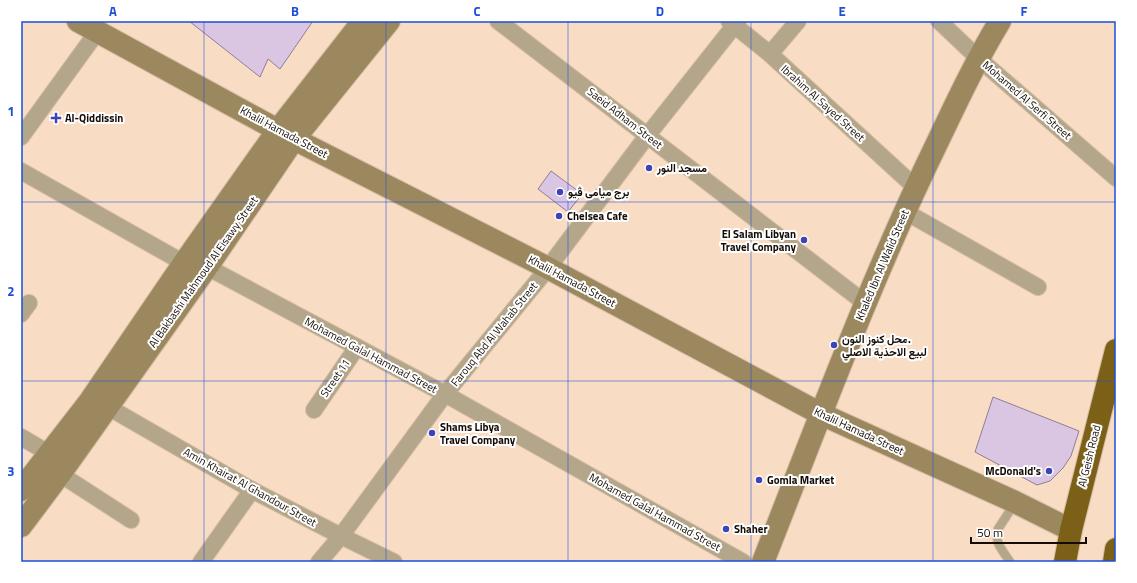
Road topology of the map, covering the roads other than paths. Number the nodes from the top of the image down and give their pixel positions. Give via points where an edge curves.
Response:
1 (78, 21) edge
2 (363, 21) edge
3 (389, 21) edge
4 (498, 21) edge
5 (798, 21) edge
6 (939, 21) edge
7 (1000, 21) edge
8 (734, 22) edge
9 (96, 32) junction
10 (770, 54) junction
11 (978, 58) junction
12 (286, 134) junction
13 (647, 136) junction
14 (21, 137) edge
15 (21, 171) edge
16 (1116, 178) edge
17 (915, 187) junction
18 (904, 211) junction
19 (184, 263) junction
20 (207, 267) junction
21 (548, 268) junction
22 (1038, 287) dead end
23 (865, 303) junction
24 (357, 347) junction
25 (1116, 350) edge
26 (445, 394) junction
27 (108, 408) junction
28 (314, 410) dead end
29 (821, 414) junction
30 (21, 437) edge
31 (50, 454) junction
32 (60, 474) junction
33 (21, 490) edge
34 (252, 490) junction
35 (1015, 502) junction
36 (131, 520) dead end
37 (21, 526) edge
38 (1071, 530) junction
39 (341, 536) junction
40 (1116, 549) edge
41 (201, 562) edge
42 (319, 562) edge
43 (394, 562) edge
44 (743, 562) edge
45 (763, 562) edge
46 (1010, 562) edge
47 (1065, 562) edge
48 (1114, 562) edge

1 - 9 street, Khalil Hamada Street
2 - 12 street, Al Bakbashi Mahmoud Al Eisawy Street
3 - 12 street, Al Bakbashi Mahmoud Al Eisawy Street
4 - 13 street, Saeid Adham Street
5 - 10 street
6 - 11 street, Mohamed Al Serfi Street
7 - 11 street, Khaled Ibn Al Walid Street
8 - 10 street, Ibrahim Al Sayed Street
8 - 13 street, Farouq Abd Al Wahab Street
9 - 12 street, Khalil Hamada Street
9 - 14 street
10 - 17 street, Ibrahim Al Sayed Street
11 - 16 street, Mohamed Al Serfi Street
11 - 17 street, Khaled Ibn Al Walid Street
12 - 19 street, Al Bakbashi Mahmoud Al Eisawy Street
12 - 20 street, Al Bakbashi Mahmoud Al Eisawy Street
12 - 21 street, Khalil Hamada Street
13 - 21 street, Farouq Abd Al Wahab Street
13 - 23 street, Saeid Adham Street
15 - 19 street
17 - 18 street, Khaled Ibn Al Walid Street
18 - 22 street
18 - 23 street, Khaled Ibn Al Walid Street
19 - 31 street, Al Bakbashi Mahmoud Al Eisawy Street via 90,401
20 - 24 street, Mohamed Galal Hammad Street
20 - 27 street, Al Bakbashi Mahmoud Al Eisawy Street
21 - 26 street, Farouq Abd Al Wahab Street
21 - 29 street, Khalil Hamada Street
23 - 29 street, Khaled Ibn Al Walid Street
24 - 26 street, Mohamed Galal Hammad Street
24 - 28 street, Street 11
25 - 38 highway, Al Geish Road
26 - 39 street, Farouq Abd Al Wahab Street
26 - 44 street, Mohamed Galal Hammad Street
27 - 32 street, Al Bakbashi Mahmoud Al Eisawy Street
27 - 34 street, Amin Khairat Al Ghandour Street
29 - 35 street, Khalil Hamada Street
29 - 45 street, Khaled Ibn Al Walid Street
30 - 31 street
31 - 33 street, Al Bakbashi Mahmoud Al Eisawy Street
32 - 36 street
32 - 37 street, Al Bakbashi Mahmoud Al Eisawy Street
34 - 39 street, Amin Khairat Al Ghandour Street
34 - 41 street
35 - 38 street, Khalil Hamada Street
35 - 46 lane via 997,534 998,544
38 - 47 highway, Al Geish Road
39 - 42 street, Farouq Abd Al Wahab Street
39 - 43 street, Amin Khairat Al Ghandour Street
40 - 48 highway

